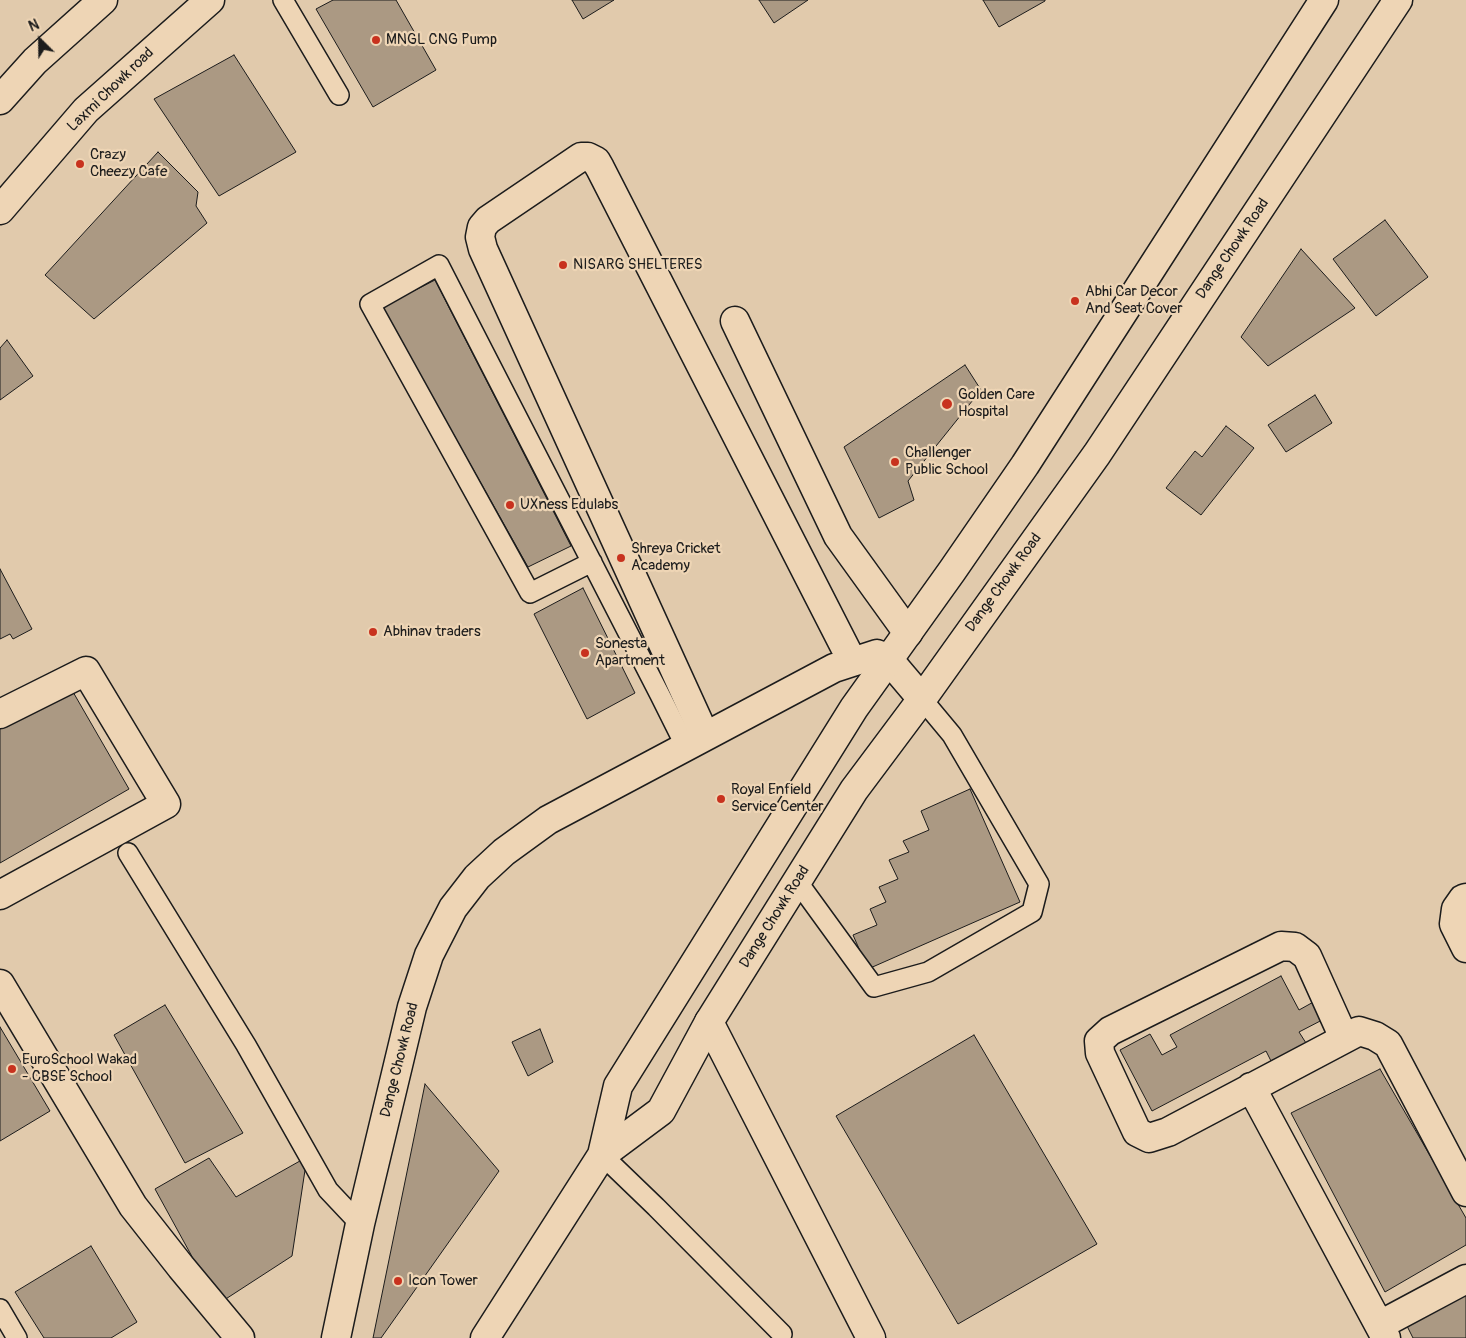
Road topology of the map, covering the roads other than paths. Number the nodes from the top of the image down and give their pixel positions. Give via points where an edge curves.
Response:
1 (103, 0) edge
2 (210, 0) edge
3 (283, 0) edge
4 (1324, 0) edge
5 (1398, 0) edge
6 (339, 95) dead end
7 (0, 100) edge
8 (0, 210) edge
9 (735, 321) dead end
10 (592, 562) junction
11 (908, 633) junction
12 (890, 660) junction
13 (852, 661) junction
14 (922, 699) junction
15 (0, 714) edge
16 (696, 742) junction
17 (128, 854) dead end
18 (797, 881) junction
19 (0, 895) edge
20 (1466, 898) edge
21 (1466, 948) edge
22 (0, 984) edge
23 (709, 1022) junction
24 (1344, 1038) junction
25 (1252, 1087) junction
26 (602, 1155) junction
27 (1466, 1192) edge
28 (360, 1224) junction
29 (1466, 1279) edge
30 (0, 1309) edge
31 (1383, 1332) edge
32 (782, 1334) dead end
33 (17, 1338) edge
34 (240, 1338) edge
35 (336, 1338) edge
36 (485, 1338) edge
37 (871, 1338) edge

1 - 7 street via 35,61
2 - 8 street, Laxmi Chowk road via 86,110
3 - 6 lane
4 - 11 street, Dange Chowk Road via 1024,464
5 - 14 street, Dange Chowk Road via 1097,454
9 - 11 street via 838,536
10 - 10 lane via 439,265 370,304 530,593
10 - 16 lane
11 - 12 street, Dange Chowk Road
12 - 13 street, Dange Chowk Road via 877,654
12 - 14 street
12 - 26 street, Dange Chowk Road via 854,708 618,1086
13 - 16 street, Dange Chowk Road
13 - 16 street via 600,168 596,161 581,158 488,220 480,237
14 - 18 street, Dange Chowk Road via 854,790
14 - 18 lane via 952,735 1039,884 1032,912 928,972 874,986
15 - 19 street via 86,671 166,804
16 - 28 street, Dange Chowk Road via 548,820 504,852 477,877 453,908 430,955 412,1007
17 - 28 lane via 246,1045 328,1190
18 - 23 street, Dange Chowk Road
20 - 21 street via 1456,909 1454,924
22 - 34 street via 133,1206
23 - 26 street, Dange Chowk Road via 661,1111
23 - 37 street
24 - 25 street
24 - 25 street via 1307,956 1295,947 1282,946 1110,1031 1099,1041 1100,1053 1137,1132 1149,1138 1168,1132
24 - 27 street via 1359,1031 1388,1044
25 - 31 street
26 - 32 lane
26 - 36 street, Dange Chowk Road
28 - 35 street, Dange Chowk Road
29 - 31 street
30 - 33 lane

